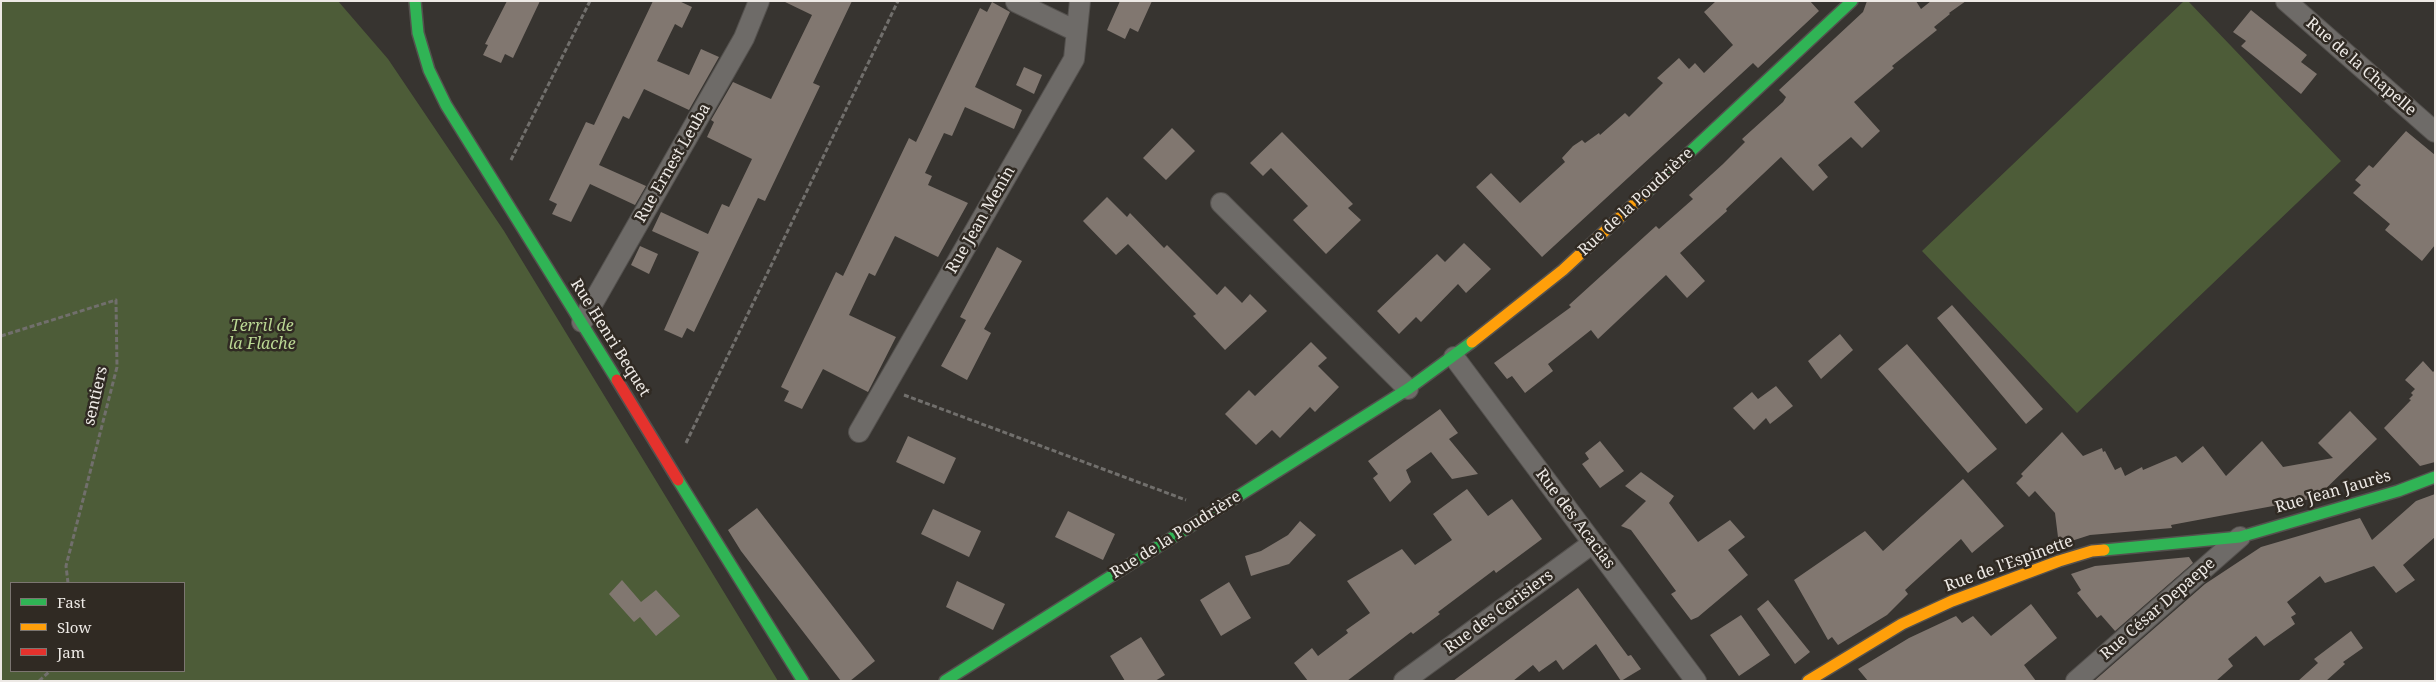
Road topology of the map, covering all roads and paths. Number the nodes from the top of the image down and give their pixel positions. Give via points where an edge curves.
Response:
1 (415, 1) edge
2 (590, 1) edge
3 (759, 1) edge
4 (898, 1) edge
5 (1080, 1) edge
6 (1852, 1) edge
7 (2286, 1) edge
8 (1016, 2) edge
9 (1076, 31) junction
10 (2435, 132) edge
11 (497, 187) junction
12 (1221, 203) dead end
13 (582, 322) junction
14 (1, 336) edge
15 (1454, 357) junction
16 (884, 388) junction
17 (1408, 389) junction
18 (859, 432) dead end
19 (672, 470) junction
20 (2435, 477) edge
21 (1215, 511) junction
22 (2240, 537) junction
23 (1593, 543) junction
24 (68, 582) edge
25 (49, 672) edge
26 (39, 681) edge
27 (803, 681) edge
28 (944, 681) edge
29 (1404, 681) edge
30 (1696, 681) edge
31 (1808, 681) edge
32 (2076, 681) edge

1 - 11 street, Rue Henri Bequet via 418,33 428,70
2 - 11 path
3 - 13 street, Rue Ernest Leuba via 744,38
4 - 19 path
5 - 9 street, Rue Jean Menin
6 - 15 street, Rue de la Poudrière via 1563,270
7 - 10 street, Rue de la Chapelle
8 - 9 street
9 - 16 street, Rue Jean Menin via 1074,59
11 - 13 street, Rue Henri Bequet
12 - 17 street
13 - 19 street, Rue Henri Bequet
14 - 24 path, sentiers via 116,300 117,366 66,566
15 - 17 street, Rue de la Poudrière
15 - 23 street, Rue des Acacias
16 - 18 street, Rue Jean Menin
16 - 21 path
17 - 21 street, Rue de la Poudrière
19 - 27 street, Rue Henri Bequet
20 - 22 street, Rue Jean Jaurès
21 - 28 street, Rue de la Poudrière
22 - 31 street, Rue de l'Espinette via 2092,551 2059,561 1952,601 1902,624
22 - 32 street, Rue César Depaepe
23 - 29 street, Rue des Cerisiers
23 - 30 street, Rue des Acacias
25 - 26 path

